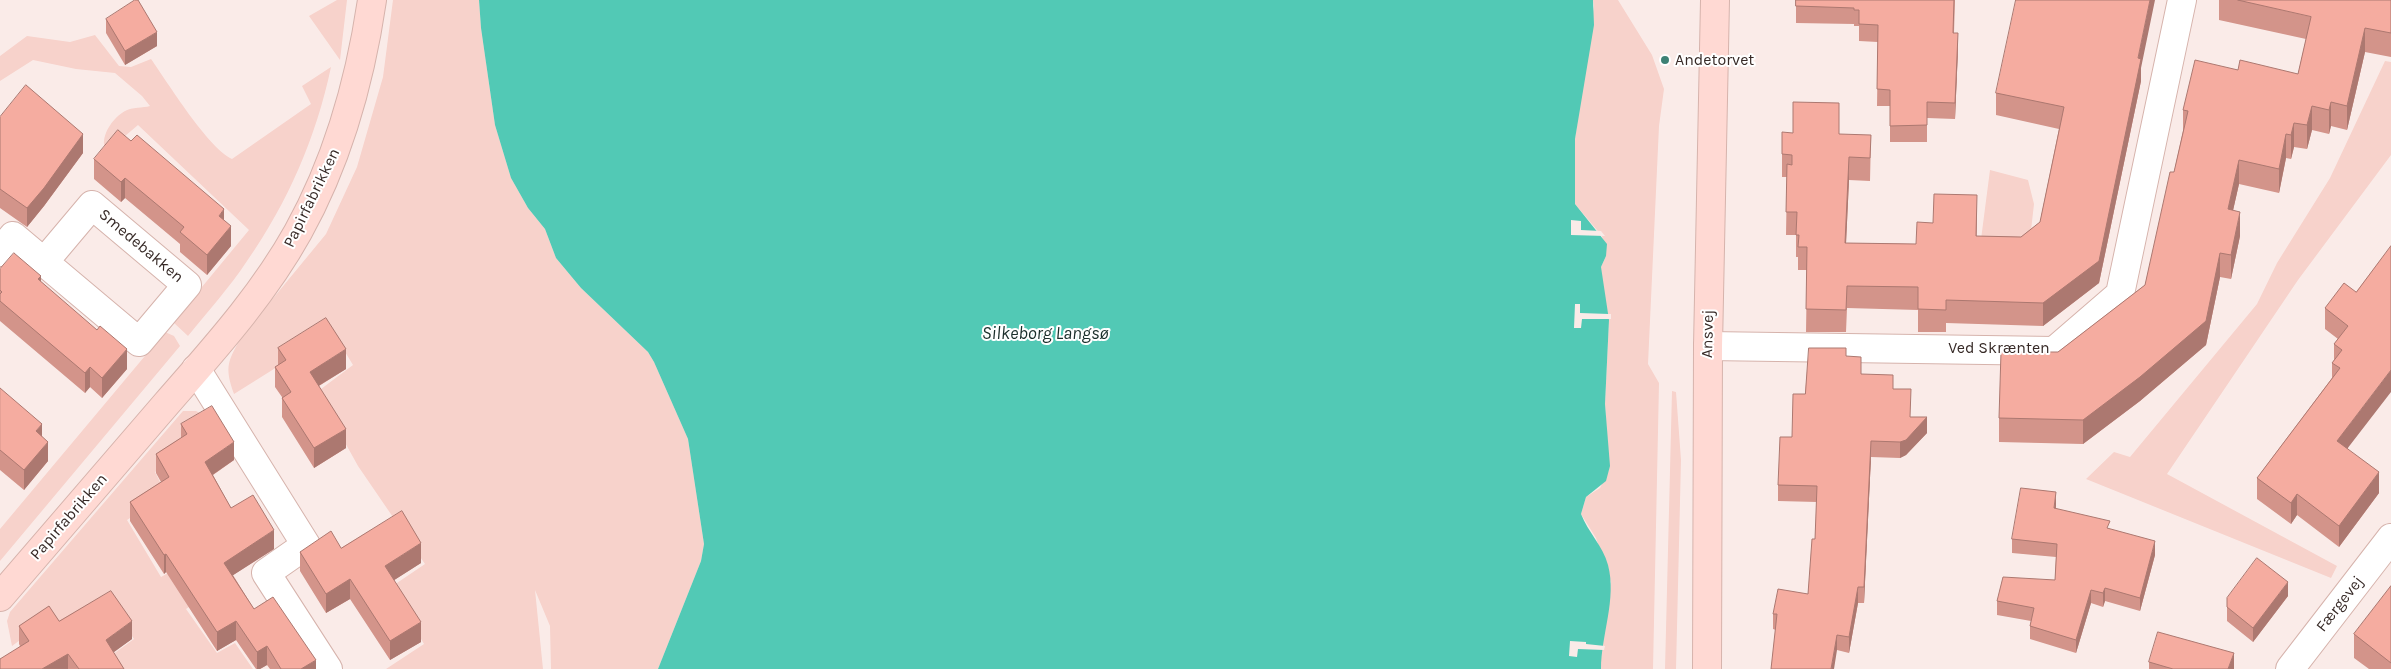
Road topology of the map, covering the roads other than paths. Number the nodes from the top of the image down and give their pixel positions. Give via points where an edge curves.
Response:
1 (372, 0) edge
2 (1715, 0) edge
3 (2182, 0) edge
4 (0, 252) edge
5 (44, 262) junction
6 (1708, 346) junction
7 (196, 369) junction
8 (2391, 538) edge
9 (0, 597) edge
10 (328, 669) edge
11 (1707, 669) edge
12 (2290, 669) edge

1 - 7 street, Papirfabrikken via 356,86 343,132 325,176 298,232 266,284
2 - 6 street, Ansvej
3 - 6 street, Ved Skrænten via 2120,294 2054,350
4 - 5 street, Smedebakken via 13,236
5 - 5 street, Smedebakken via 139,342 187,285 92,205
6 - 11 street, Ansvej
7 - 9 street, Papirfabrikken
7 - 10 street via 306,545 266,573
8 - 12 street, Færgevej

